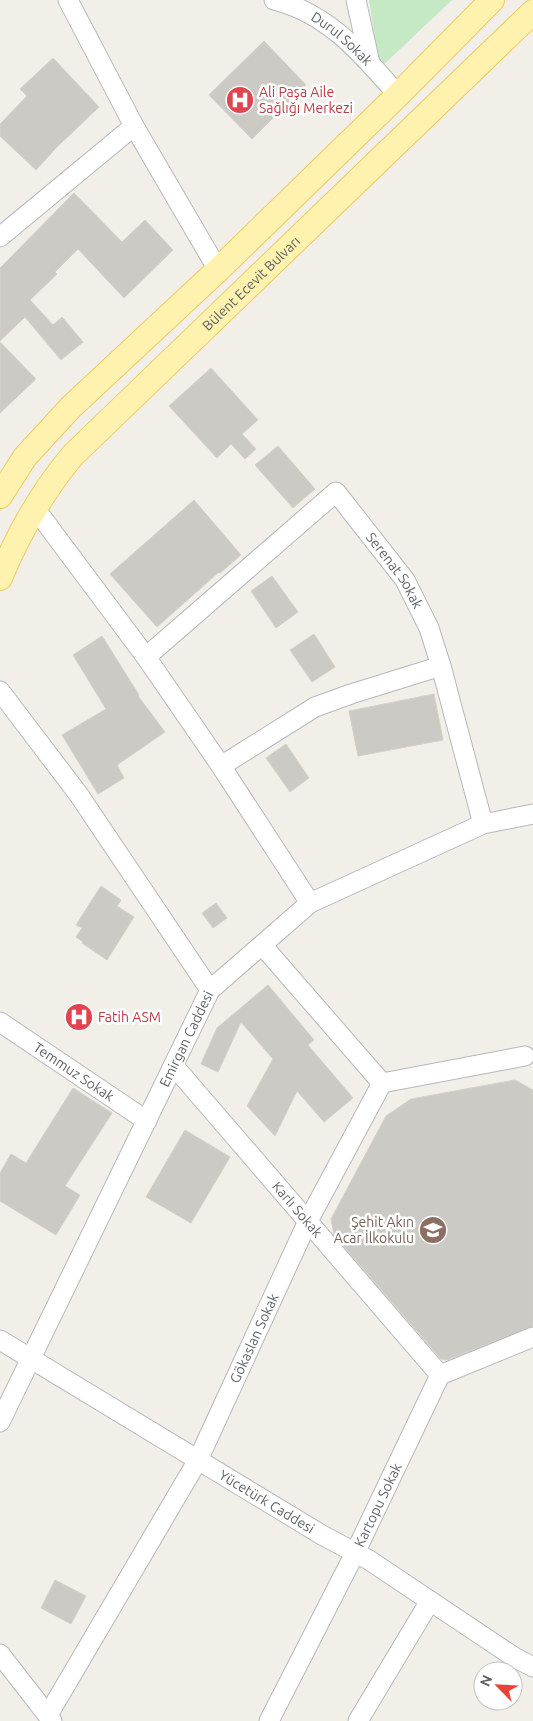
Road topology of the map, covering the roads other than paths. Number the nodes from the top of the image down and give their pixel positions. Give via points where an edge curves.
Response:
1 (68, 0) edge
2 (274, 0) edge
3 (356, 0) edge
4 (492, 0) edge
5 (305, 6) edge
6 (533, 12) edge
7 (370, 63) junction
8 (398, 95) junction
9 (134, 126) junction
10 (0, 237) edge
11 (218, 270) junction
12 (1, 492) edge
13 (34, 507) junction
14 (0, 578) edge
15 (146, 657) junction
16 (441, 666) junction
17 (0, 691) edge
18 (221, 766) junction
19 (533, 814) edge
20 (483, 824) junction
21 (310, 903) junction
22 (262, 945) junction
23 (210, 990) junction
24 (0, 1022) edge
25 (525, 1056) dead end
26 (174, 1066) junction
27 (382, 1083) junction
28 (147, 1122) junction
29 (308, 1222) junction
30 (533, 1338) edge
31 (0, 1340) edge
32 (31, 1360) junction
33 (440, 1375) junction
34 (0, 1422) edge
35 (198, 1460) junction
36 (355, 1553) junction
37 (430, 1601) junction
38 (0, 1654) edge
39 (533, 1667) edge
40 (50, 1718) edge
41 (269, 1721) edge
42 (358, 1721) edge

1 - 9 street
2 - 5 street, Durul Sokak
3 - 7 street
4 - 8 main road
5 - 7 street, Durul Sokak
6 - 13 main road, Bülent Ecevit Bulvarı via 95,432 51,481
7 - 8 street, Durul Sokak
8 - 11 main road
9 - 10 street
9 - 11 street
11 - 12 main road via 72,407 25,457
13 - 14 main road, Bülent Ecevit Bulvarı
13 - 15 street
15 - 16 street, Serenat Sokak via 336,492 405,580 429,628
15 - 18 street
16 - 18 street via 315,707
16 - 20 street
17 - 23 street via 79,795
18 - 21 street
19 - 20 street, Emirgan Caddesi
20 - 21 street, Emirgan Caddesi
21 - 22 street, Emirgan Caddesi
22 - 23 street, Emirgan Caddesi
22 - 27 street
23 - 26 street, Emirgan Caddesi
24 - 28 street, Temmuz Sokak
25 - 27 street
26 - 28 street, Emirgan Caddesi
26 - 29 street, Karlı Sokak
27 - 29 street, Gökaslan Sokak
28 - 32 street, Emirgan Caddesi
29 - 33 street, Karlı Sokak
29 - 35 street, Gökaslan Sokak
30 - 33 street
31 - 32 street, Yücetürk Caddesi
32 - 34 street, Emirgan Caddesi
32 - 35 street, Yücetürk Caddesi
33 - 36 street, Kartopu Sokak
35 - 36 street, Yücetürk Caddesi
35 - 40 street, Gökaslan Sokak
36 - 37 street, Yücetürk Caddesi
36 - 41 street, Kartopu Sokak
37 - 39 street, Yücetürk Caddesi
37 - 42 street
38 - 40 street

